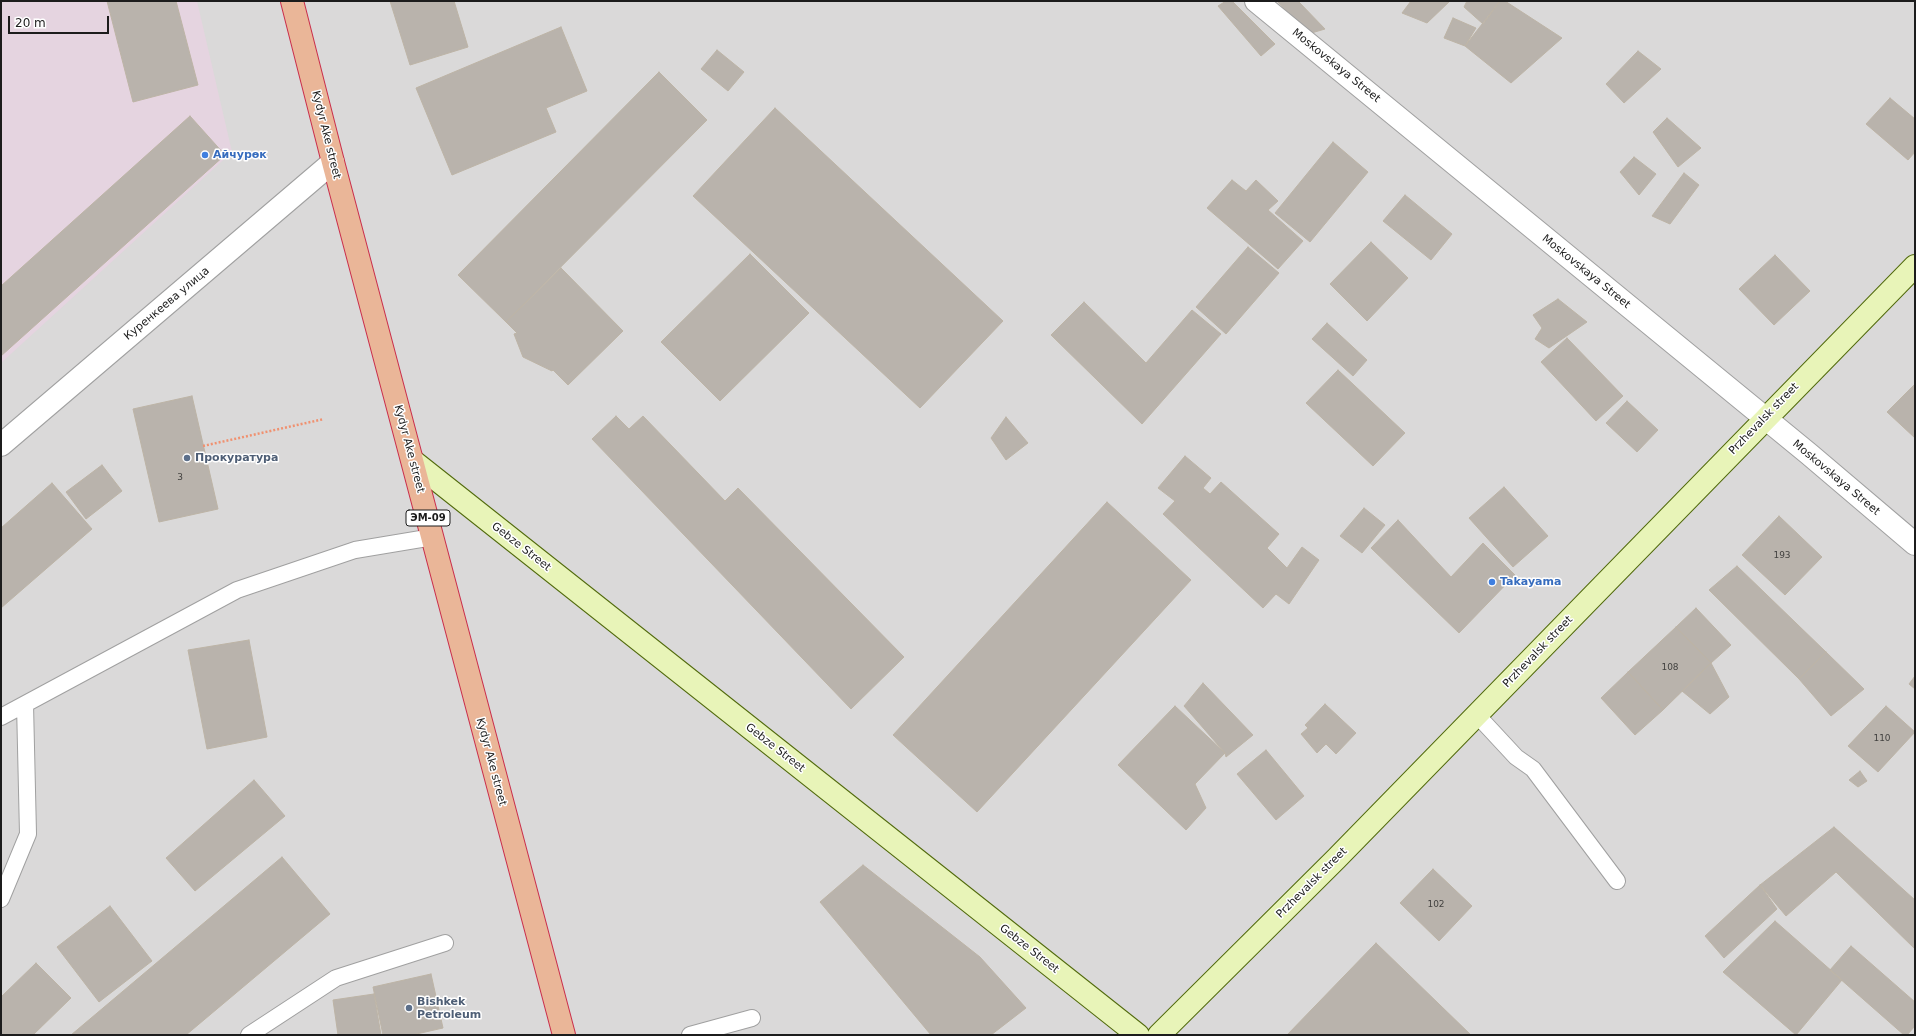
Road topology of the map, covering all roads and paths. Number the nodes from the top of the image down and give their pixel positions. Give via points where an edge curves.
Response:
1 (292, 1) edge
2 (1256, 1) edge
3 (333, 162) junction
4 (1915, 266) edge
5 (324, 419) dead end
6 (1765, 419) junction
7 (1, 445) edge
8 (203, 446) dead end
9 (412, 461) junction
10 (433, 538) junction
11 (1915, 544) edge
12 (25, 704) junction
13 (1477, 715) junction
14 (1, 717) edge
15 (1617, 881) dead end
16 (1, 899) edge
17 (445, 942) dead end
18 (752, 1018) dead end
19 (249, 1035) edge
20 (564, 1035) edge
21 (690, 1035) edge
22 (1138, 1035) edge
23 (1159, 1035) edge

1 - 3 highway, Kydyr Ake street / ЭМ-09
2 - 6 street, Moskovskaya Street
3 - 7 street, Куренкеева улица
3 - 9 highway, Kydyr Ake street / ЭМ-09
4 - 6 main road, Przhevalsk street
5 - 8 path
6 - 11 street, Moskovskaya Street
6 - 13 main road, Przhevalsk street
9 - 10 highway, Kydyr Ake street / ЭМ-09
9 - 22 main road, Gebze Street
10 - 12 lane via 355,550 237,590
10 - 20 highway, Kydyr Ake street / ЭМ-09
12 - 14 lane
12 - 16 lane via 28,834
13 - 15 lane via 1516,757 1533,769
13 - 23 main road, Przhevalsk street via 1336,860
17 - 19 lane via 336,978
18 - 21 lane

